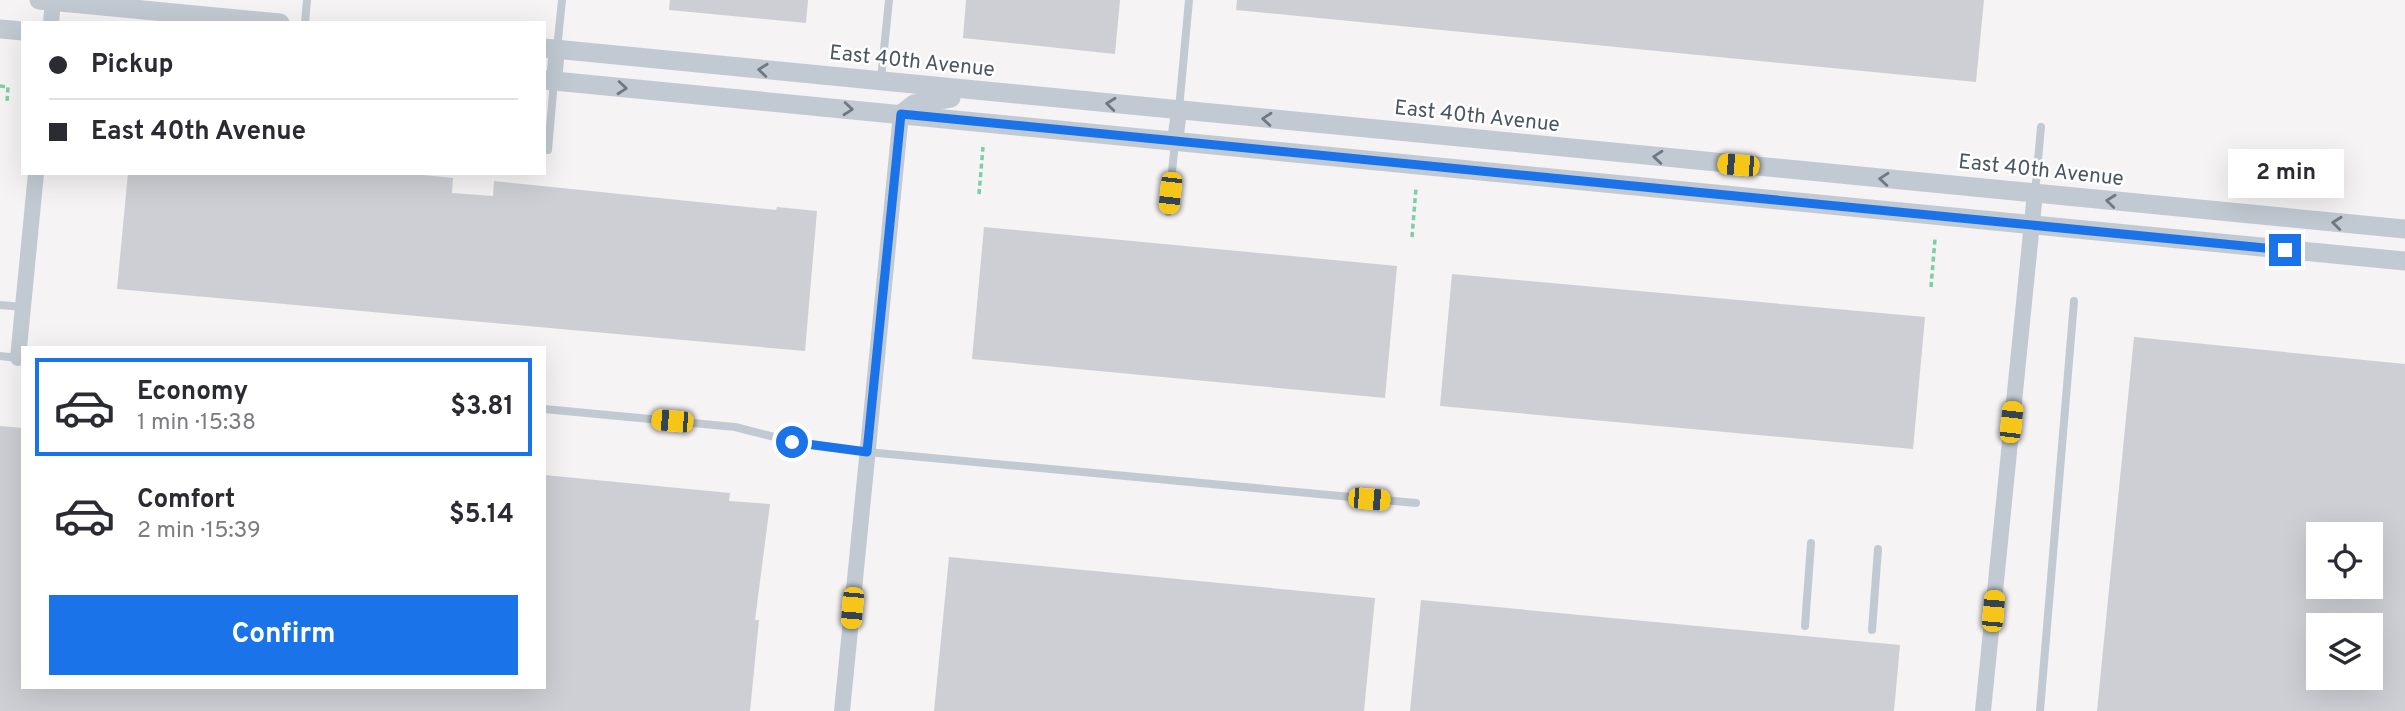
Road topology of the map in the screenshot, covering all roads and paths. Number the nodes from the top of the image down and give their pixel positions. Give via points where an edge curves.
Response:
1 (48, 0) edge
2 (307, 0) edge
3 (562, 0) edge
4 (889, 0) edge
5 (1189, 0) edge
6 (51, 21) edge
7 (260, 21) edge
8 (305, 21) edge
9 (0, 29) edge
10 (21, 31) edge
11 (551, 49) edge
12 (549, 81) edge
13 (881, 82) junction
14 (0, 86) edge
15 (1004, 94) junction
16 (7, 102) dead end
17 (1179, 111) junction
18 (901, 114) junction
19 (2041, 127) dead end
20 (1175, 142) junction
21 (984, 147) dead end
22 (548, 150) dead end
23 (36, 175) edge
24 (1416, 188) dead end
25 (2035, 193) junction
26 (979, 194) dead end
27 (1168, 212) dead end
28 (2031, 226) junction
29 (2405, 229) edge
30 (1412, 237) dead end
31 (1935, 239) dead end
32 (2405, 261) edge
33 (1931, 287) dead end
34 (2074, 301) dead end
35 (0, 305) edge
36 (23, 307) junction
37 (0, 356) edge
38 (20, 358) edge
39 (546, 409) edge
40 (867, 452) junction
41 (1416, 503) dead end
42 (1811, 542) dead end
43 (1878, 549) dead end
44 (1805, 626) dead end
45 (1872, 630) dead end
46 (842, 711) edge
47 (1983, 711) edge
48 (2040, 711) edge

1 - 6 street
1 - 7 street
2 - 8 lane
3 - 11 lane
4 - 13 lane
5 - 17 lane
9 - 10 street
11 - 12 street
13 -> 11 street, East 40th Avenue
12 -> 18 street
12 - 22 lane
13 - 15 street, East 40th Avenue
14 - 16 path via 8,86
17 -> 15 street, East 40th Avenue
15 - 18 street via 925,100
17 - 20 street
25 -> 17 street, East 40th Avenue
18 - 20 street
18 - 40 street
19 - 25 lane
20 - 27 lane
20 - 28 street
21 - 26 path
23 - 36 street
24 - 30 path
25 - 28 street
29 -> 25 street, East 40th Avenue
28 - 32 street
28 - 47 street
31 - 33 path
34 - 48 lane
35 - 36 lane
36 - 38 street
37 - 38 lane
39 - 40 lane via 735,428 802,444
40 - 41 lane
40 - 46 street
42 - 44 lane
43 - 45 lane

